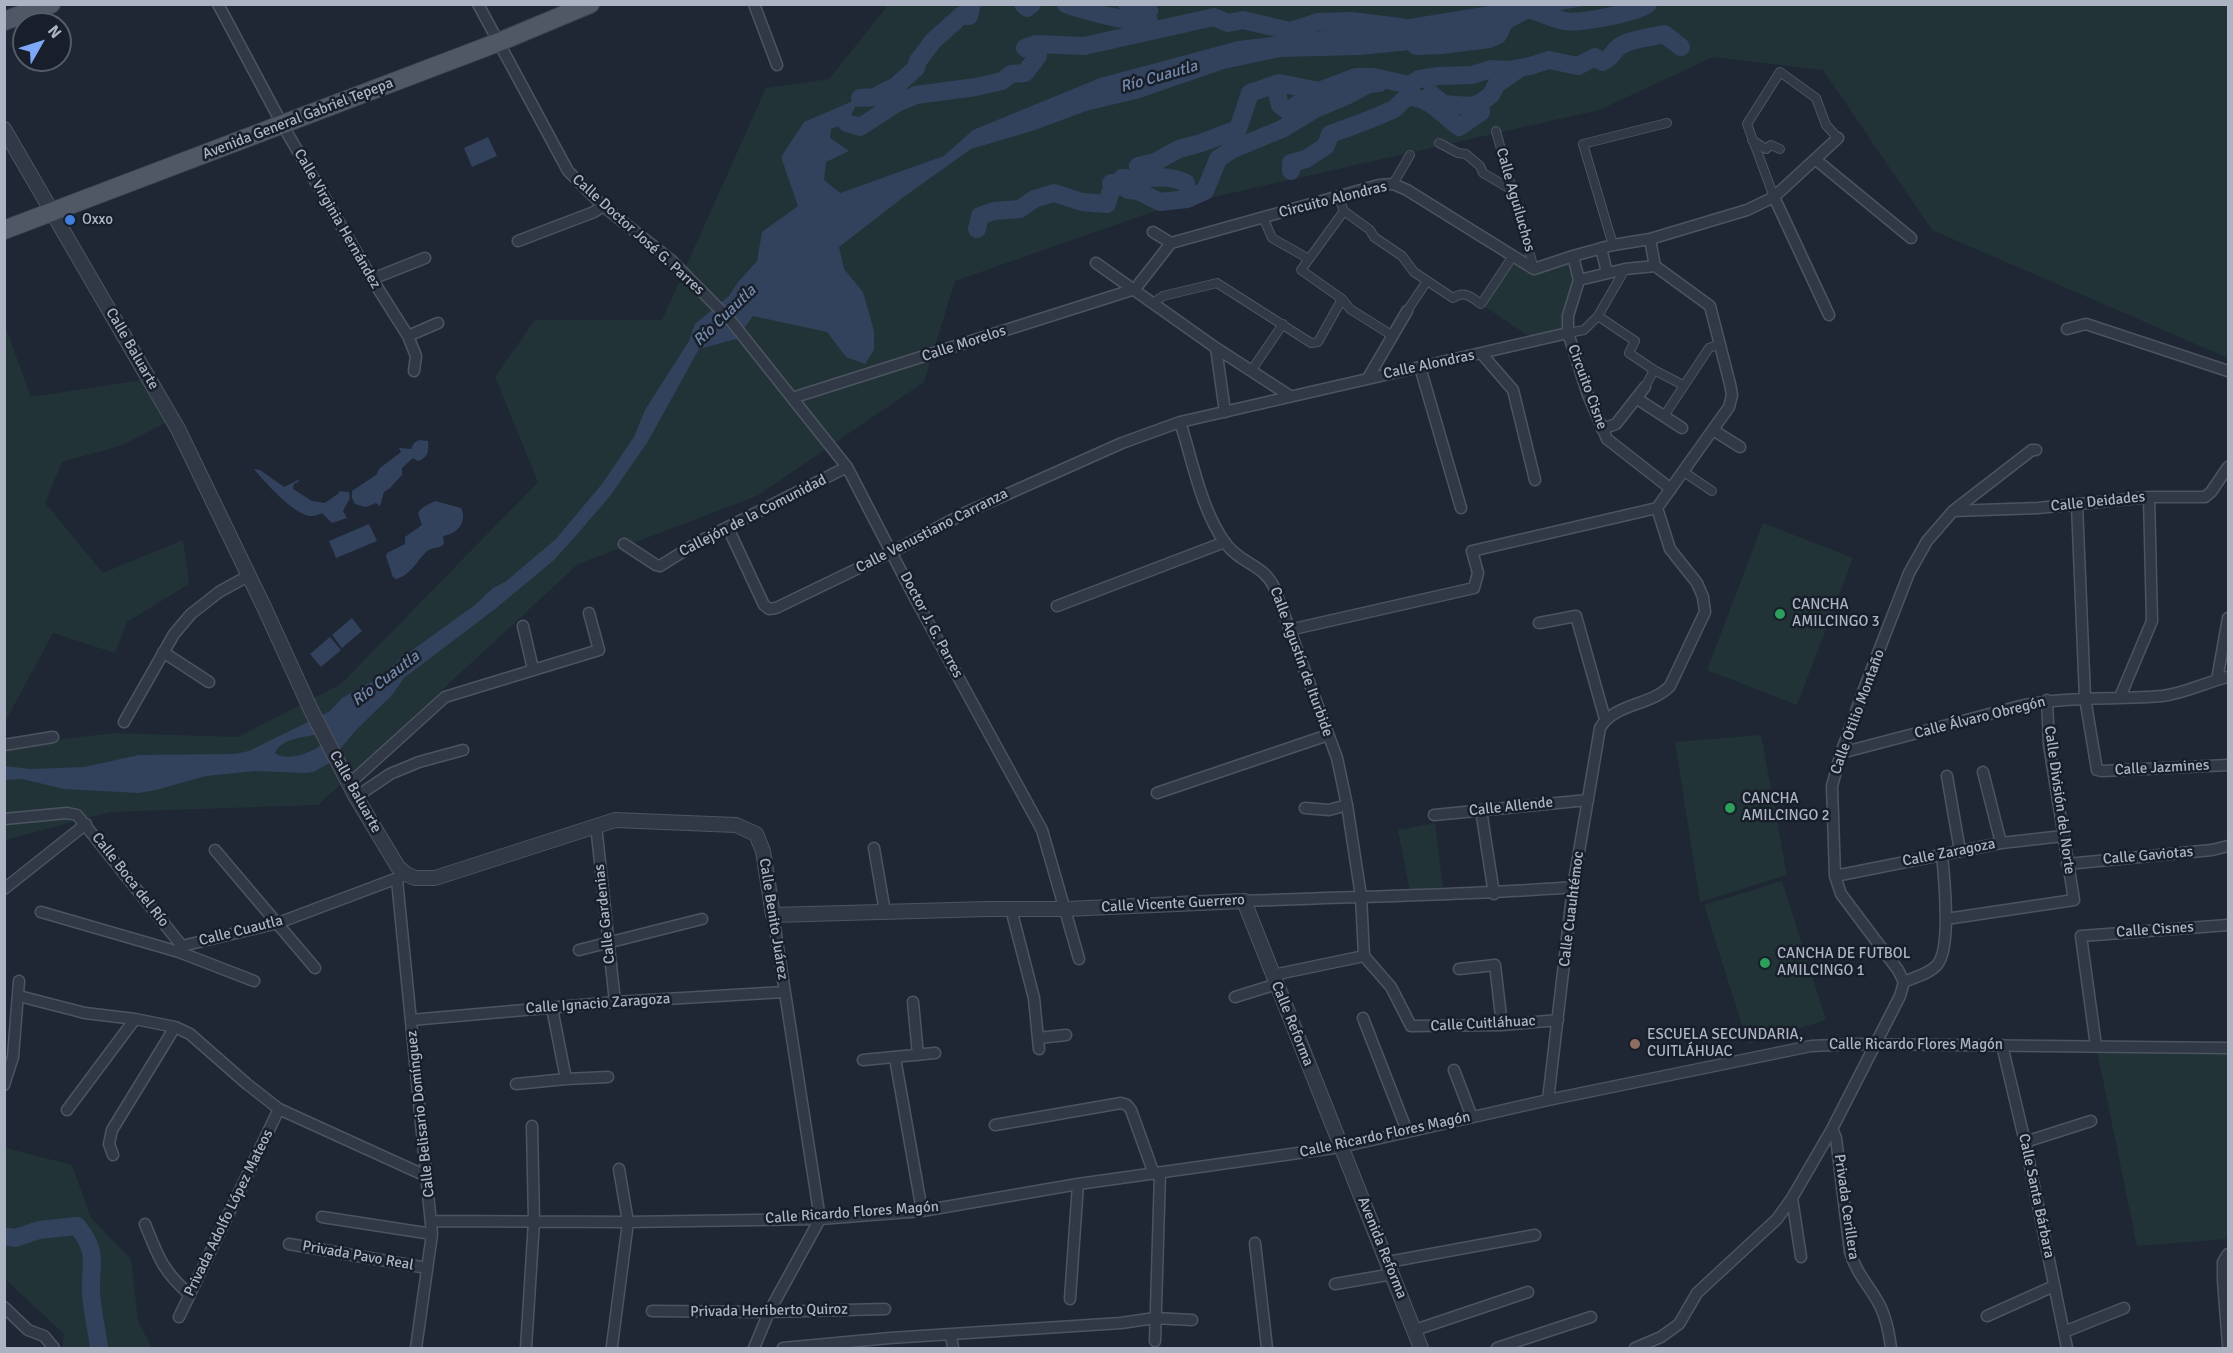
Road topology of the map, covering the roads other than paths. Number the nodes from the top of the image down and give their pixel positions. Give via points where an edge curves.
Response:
1 (51, 4) edge
2 (218, 4) edge
3 (477, 4) edge
4 (590, 4) edge
5 (754, 4) edge
6 (4, 21) edge
7 (499, 42) junction
8 (777, 65) dead end
9 (1667, 123) dead end
10 (282, 124) junction
11 (4, 129) edge
12 (1496, 131) dead end
13 (1838, 138) joint
14 (1751, 140) junction
15 (1439, 143) dead end
16 (1780, 149) dead end
17 (1410, 155) dead end
18 (1815, 159) junction
19 (1393, 184) junction
20 (1512, 190) junction
21 (1338, 196) junction
22 (1774, 197) junction
23 (603, 206) junction
24 (52, 211) junction
25 (1344, 211) junction
26 (1263, 217) junction
27 (4, 230) edge
28 (1153, 232) dead end
29 (1650, 238) junction
30 (1911, 238) dead end
31 (518, 241) dead end
32 (1171, 243) junction
33 (1613, 244) junction
34 (1601, 248) junction
35 (1513, 256) junction
36 (1573, 256) junction
37 (425, 258) dead end
38 (1309, 259) junction
39 (1096, 263) dead end
40 (1655, 266) junction
41 (1534, 269) junction
42 (1625, 269) junction
43 (1607, 273) junction
44 (372, 279) junction
45 (1579, 280) junction
46 (1427, 281) junction
47 (1135, 290) junction
48 (1342, 300) junction
49 (1153, 303) junction
50 (1407, 311) joint
51 (1829, 315) dead end
52 (1598, 316) junction
53 (438, 322) dead end
54 (1283, 324) junction
55 (2067, 329) dead end
56 (1568, 333) junction
57 (408, 336) junction
58 (1392, 336) junction
59 (1720, 344) junction
60 (1216, 348) junction
61 (1481, 353) junction
62 (762, 360) joint
63 (1420, 367) junction
64 (1654, 370) junction
65 (414, 371) dead end
66 (1251, 371) junction
67 (2229, 371) edge
68 (1368, 378) junction
69 (1683, 385) junction
70 (1645, 387) joint
71 (1290, 396) junction
72 (792, 398) junction
73 (1636, 398) junction
74 (1225, 412) junction
75 (1664, 416) junction
76 (1180, 422) junction
77 (1682, 428) dead end
78 (1602, 429) junction
79 (1713, 430) junction
80 (1740, 447) dead end
81 (2036, 450) dead end
82 (847, 467) junction
83 (2229, 467) edge
84 (1684, 472) junction
85 (1535, 480) dead end
86 (1671, 489) junction
87 (1712, 491) dead end
88 (2149, 497) junction
89 (2077, 504) junction
90 (1461, 508) dead end
91 (1657, 508) junction
92 (1953, 511) junction
93 (728, 528) junction
94 (1225, 542) junction
95 (624, 544) dead end
96 (892, 552) junction
97 (248, 576) junction
98 (1057, 606) dead end
99 (589, 613) dead end
100 (2229, 618) edge
101 (1539, 623) dead end
102 (523, 626) dead end
103 (1289, 630) junction
104 (163, 652) junction
105 (533, 669) junction
106 (2229, 677) edge
107 (2217, 680) junction
108 (209, 682) dead end
109 (2120, 697) junction
110 (2085, 698) junction
111 (2047, 700) junction
112 (1605, 719) junction
113 (124, 722) dead end
114 (1328, 735) junction
115 (53, 737) dead end
116 (4, 745) edge
117 (463, 750) dead end
118 (1841, 753) junction
119 (2229, 765) edge
120 (1983, 772) dead end
121 (1947, 776) dead end
122 (349, 784) junction
123 (1157, 793) dead end
124 (356, 797) junction
125 (1588, 800) junction
126 (1347, 805) junction
127 (1305, 808) dead end
128 (1481, 810) junction
129 (1434, 816) dead end
130 (4, 819) edge
131 (86, 824) junction
132 (596, 825) junction
133 (2063, 836) junction
134 (2001, 843) junction
135 (2229, 846) edge
136 (874, 848) dead end
137 (215, 850) dead end
138 (1960, 851) junction
139 (1942, 854) junction
140 (2067, 864) junction
141 (1835, 876) junction
142 (401, 877) junction
143 (1573, 887) junction
144 (4, 888) edge
145 (1494, 894) junction
146 (1360, 896) junction
147 (1244, 901) junction
148 (1011, 909) junction
149 (1066, 909) junction
150 (41, 912) dead end
151 (885, 912) junction
152 (773, 915) junction
153 (702, 919) dead end
154 (1946, 920) junction
155 (278, 923) junction
156 (2229, 925) edge
157 (608, 942) junction
158 (181, 949) junction
159 (579, 950) dead end
160 (1364, 956) junction
161 (1079, 959) dead end
162 (315, 968) dead end
163 (1459, 969) dead end
164 (1275, 979) junction
165 (20, 981) dead end
166 (254, 981) dead end
167 (1904, 982) junction
168 (784, 992) junction
169 (19, 996) junction
170 (1235, 997) dead end
171 (615, 1002) junction
172 (913, 1002) dead end
173 (552, 1008) junction
174 (1363, 1018) dead end
175 (135, 1019) junction
176 (411, 1020) junction
177 (1558, 1020) junction
178 (1502, 1025) junction
179 (175, 1027) junction
180 (1066, 1035) dead end
181 (1874, 1045) junction
182 (2002, 1045) junction
183 (2096, 1046) junction
184 (2229, 1048) edge
185 (935, 1053) dead end
186 (918, 1055) junction
187 (895, 1058) junction
188 (863, 1060) dead end
189 (1454, 1070) dead end
190 (608, 1077) dead end
191 (566, 1079) junction
192 (516, 1084) dead end
193 (4, 1085) edge
194 (1548, 1100) junction
195 (279, 1109) junction
196 (67, 1110) dead end
197 (1472, 1116) junction
198 (2091, 1121) dead end
199 (995, 1125) dead end
200 (532, 1126) dead end
201 (1832, 1129) junction
202 (1407, 1131) junction
203 (2025, 1142) junction
204 (1341, 1147) junction
205 (113, 1155) dead end
206 (619, 1169) dead end
207 (1157, 1173) junction
208 (426, 1176) junction
209 (1078, 1184) junction
210 (1792, 1198) junction
211 (922, 1211) junction
212 (322, 1217) dead end
213 (820, 1219) junction
214 (432, 1221) junction
215 (534, 1221) junction
216 (628, 1222) junction
217 (145, 1224) dead end
218 (432, 1234) junction
219 (1535, 1235) dead end
220 (1255, 1243) dead end
221 (289, 1244) dead end
222 (2229, 1254) edge
223 (1801, 1257) dead end
224 (427, 1268) junction
225 (1390, 1268) junction
226 (1335, 1284) dead end
227 (2054, 1286) junction
228 (1528, 1292) dead end
229 (190, 1295) junction
230 (1070, 1299) dead end
231 (4, 1306) edge
232 (2124, 1308) dead end
233 (885, 1309) dead end
234 (652, 1311) dead end
235 (769, 1312) junction
236 (1987, 1316) dead end
237 (179, 1317) dead end
238 (1591, 1317) dead end
239 (1155, 1318) junction
240 (1192, 1320) dead end
241 (1415, 1330) junction
242 (2064, 1332) junction
243 (951, 1335) junction
244 (1155, 1341) dead end
245 (891, 1343) edge
246 (2229, 1345) edge
247 (612, 1346) dead end
248 (54, 1348) edge
249 (416, 1348) edge
250 (526, 1348) edge
251 (754, 1348) edge
252 (783, 1348) edge
253 (953, 1348) edge
254 (1267, 1348) edge
255 (1421, 1348) edge
256 (1497, 1348) edge
257 (1635, 1348) edge
258 (1891, 1348) edge
259 (2067, 1348) edge

1 - 6 main road
2 - 10 street, Calle Virginia Hernández
3 - 7 street, Calle Doctor José G. Parres
4 - 7 main road, Avenida General Gabriel Tepepa
5 - 8 street
7 - 10 main road, Avenida General Gabriel Tepepa
7 - 23 street, Calle Doctor José G. Parres via 568,171
9 - 33 street via 1583,144
10 - 24 main road, Avenida General Gabriel Tepepa
10 - 44 street, Calle Virginia Hernández
11 - 24 street, Calle Baluarte
12 - 20 street, Calle Aguiluchos
13 - 14 street via 1826,125 1816,98 1780,72 1747,124
13 - 18 street
14 - 16 street via 1766,149 1771,145
14 - 22 street
15 - 20 street via 1466,154 1483,173
17 - 19 street
18 - 22 street
18 - 30 street
19 - 21 street, Circuito Alondras
19 - 35 street, Circuito Alondras
20 - 41 street, Calle Aguiluchos
21 - 25 street
21 - 26 street, Circuito Alondras
22 - 29 street via 1747,210
22 - 51 street
23 - 31 street
23 - 62 street, Calle Doctor José G. Parres via 671,260 731,321
24 - 27 main road, Avenida General Gabriel Tepepa
24 - 97 street, Calle Baluarte via 178,429
25 - 38 street
25 - 46 street
26 - 32 street, Circuito Alondras
26 - 38 street via 1272,238
28 - 32 street
29 - 33 street
29 - 40 street
32 - 47 street
33 - 34 street
34 - 36 street
34 - 43 street
35 - 41 street, Circuito Alondras
35 - 46 street via 1481,304 1466,294 1453,298
36 - 41 street
36 - 45 street
37 - 44 street
38 - 48 street via 1301,270
39 - 47 street
40 - 42 street
40 - 59 street via 1710,306
42 - 43 street
42 - 52 street
43 - 45 street
44 - 57 street, Calle Virginia Hernández
45 - 56 street, Circuito Cisne via 1568,316
46 - 50 street
47 - 49 street
47 - 72 street, Calle Morelos
48 - 54 street via 1318,342 1311,343
48 - 58 street
49 - 54 street via 1163,296 1217,283
49 - 60 street
50 - 58 street
52 - 56 street via 1584,330
52 - 64 street via 1635,341 1629,353
53 - 57 street
54 - 66 street
55 - 67 street via 2086,324
56 - 61 street, Calle Alondras
56 - 78 street, Circuito Cisne
57 - 65 street, Calle Virginia Hernández via 416,356
58 - 68 street
59 - 69 street via 1709,348
59 - 79 street via 1732,395
60 - 66 street
60 - 74 street
61 - 63 street, Calle Alondras
61 - 85 street via 1513,390
62 - 72 street, Doctor J. G. Parres
63 - 68 street, Calle Alondras
63 - 90 street
64 - 69 street
64 - 70 street
66 - 71 street
68 - 71 street, Calle Alondras
69 - 75 street
70 - 73 street
71 - 74 street, Calle Alondras
72 - 82 street, Doctor J. G. Parres
73 - 75 street
73 - 78 street via 1616,424
74 - 76 street, Calle Alondras
75 - 77 street
76 - 94 street, Calle Agustín de Iturbide via 1207,510
76 - 96 street, Calle Venustiano Carranza via 1056,471 964,513
78 - 86 street, Circuito Cisne via 1606,439
79 - 80 street
79 - 84 street
81 - 92 street, Calle Otilio Montaño
82 - 93 street, Callejón de la Comunidad
82 - 96 street, Doctor J. G. Parres
83 - 88 street, Calle Deidades via 2205,497
84 - 86 street
84 - 87 street
86 - 91 street
88 - 89 street, Calle Deidades
88 - 109 street via 2152,621
89 - 92 street, Calle Deidades
89 - 110 street
91 - 103 street via 1472,551 1478,573 1474,588
91 - 112 street via 1670,549 1697,583 1705,612 1670,686 1661,695
92 - 118 street, Calle Otilio Montaño via 1927,541 1909,573
93 - 95 street, Callejón de la Comunidad via 660,566
93 - 96 street, Calle Venustiano Carranza via 769,609
94 - 98 street
94 - 103 street, Calle Agustín de Iturbide via 1235,555 1269,576
96 - 149 street, Doctor J. G. Parres via 1042,830
97 - 104 street via 191,614
97 - 122 street, Calle Baluarte
99 - 105 street via 599,650
100 - 107 street
101 - 112 street via 1576,616
102 - 105 street
103 - 114 street, Calle Agustín de Iturbide
104 - 108 street
104 - 113 street
105 - 122 street via 445,697
106 - 107 street
107 - 109 street via 2183,693
109 - 110 street, Calle Álvaro Obregón
110 - 111 street, Calle Álvaro Obregón
110 - 119 street, Calle Jazmines via 2097,770
111 - 118 street, Calle Álvaro Obregón
111 - 133 street, Calle División del Norte via 2049,745
112 - 125 street, Calle Cuauhtémoc via 1600,728
114 - 123 street
114 - 126 street, Calle Agustín de Iturbide
115 - 116 street
117 - 124 street via 390,774
118 - 141 street, Calle Otilio Montaño via 1832,786
120 - 134 street
121 - 138 street
122 - 124 street, Calle Baluarte
124 - 142 street, Calle Baluarte
125 - 128 street, Calle Allende
125 - 143 street, Calle Cuauhtémoc
126 - 127 street via 1329,810
126 - 146 street, Calle Agustín de Iturbide
128 - 129 street, Calle Allende
128 - 145 street
130 - 131 street, Calle Boca del Río via 67,813 77,815
131 - 144 street
131 - 158 street, Calle Boca del Río
132 - 142 street, Calle Benito Juárez via 435,878
132 - 152 street, Calle Benito Juárez via 615,820 736,825 747,829 761,842
132 - 157 street, Calle Gardenias
133 - 134 street, Calle Zaragoza
133 - 140 street, Calle División del Norte
134 - 138 street, Calle Zaragoza
135 - 140 street, Calle Gaviotas
136 - 151 street
137 - 155 street
138 - 139 street, Calle Zaragoza
139 - 141 street, Calle Zaragoza
139 - 154 street
140 - 154 street, Calle División del Norte via 2074,900
141 - 167 street, Calle Otilio Montaño via 1841,894
142 - 155 street, Calle Cuautla
142 - 176 street, Calle Belisario Domínguez
143 - 145 street, Calle Vicente Guerrero
143 - 177 street, Calle Cuauhtémoc
145 - 146 street, Calle Vicente Guerrero
146 - 147 street, Calle Vicente Guerrero
146 - 160 street
147 - 149 street, Calle Vicente Guerrero
147 - 164 street, Calle Reforma
148 - 149 street, Calle Vicente Guerrero
148 - 151 street, Calle Vicente Guerrero
148 - 180 street via 1034,998 1038,1043
149 - 161 street, Doctor J. G. Parres
150 - 158 street, Calle Cuautla
151 - 152 street, Calle Vicente Guerrero
152 - 168 street, Calle Benito Juárez
153 - 157 street
154 - 167 street via 1939,963
155 - 158 street, Calle Cuautla
155 - 162 street
156 - 183 street, Calle Cisnes via 2081,936
157 - 159 street
157 - 171 street, Calle Gardenias
158 - 166 street
160 - 164 street
160 - 178 street, Calle Cuitláhuac via 1391,987 1411,1026
163 - 178 street via 1495,965
164 - 170 street
164 - 204 street, Calle Reforma
165 - 169 street
167 - 181 street
168 - 171 street, Calle Ignacio Zaragoza
168 - 213 street, Calle Benito Juárez
169 - 175 street via 85,1013
169 - 193 street via 13,1057
171 - 173 street, Calle Ignacio Zaragoza
172 - 186 street
173 - 176 street, Calle Ignacio Zaragoza
173 - 191 street
174 - 202 street
175 - 179 street
175 - 196 street
176 - 208 street, Calle Belisario Domínguez
177 - 178 street, Calle Cuitláhuac
177 - 194 street, Calle Cuauhtémoc
179 - 195 street via 190,1034
179 - 205 street via 112,1130
181 - 182 street, Calle Ricardo Flores Magón
181 - 194 street, Calle Ricardo Flores Magón via 1811,1046
181 - 201 street
182 - 183 street, Calle Ricardo Flores Magón
182 - 203 street, Calle Santa Bárbara
183 - 184 street, Calle Ricardo Flores Magón
185 - 186 street
186 - 187 street
187 - 188 street
187 - 211 street
189 - 197 street
190 - 191 street
191 - 192 street
194 - 197 street, Calle Ricardo Flores Magón
195 - 208 street
195 - 229 street, Privada Adolfo López Mateos
197 - 202 street, Calle Ricardo Flores Magón
198 - 203 street
199 - 207 street via 1121,1103 1131,1110
200 - 215 street
201 - 210 street
201 - 258 street, Privada Cerillera via 1850,1252 1855,1269 1886,1318
202 - 204 street, Calle Ricardo Flores Magón
203 - 227 street, Calle Santa Bárbara
204 - 207 street, Calle Ricardo Flores Magón
204 - 225 street, Avenida Reforma
206 - 216 street
207 - 209 street, Calle Ricardo Flores Magón
207 - 239 street
208 - 214 street, Calle Belisario Domínguez
209 - 211 street, Calle Ricardo Flores Magón
209 - 230 street
210 - 223 street
210 - 257 street via 1777,1219 1697,1293 1679,1324
211 - 213 street, Calle Ricardo Flores Magón
212 - 218 street
213 - 216 street, Calle Ricardo Flores Magón
213 - 235 street
214 - 215 street, Calle Ricardo Flores Magón
214 - 218 street, Calle Belisario Domínguez
215 - 216 street, Calle Ricardo Flores Magón
215 - 250 street
216 - 247 street
217 - 229 street via 164,1269
218 - 224 street, Calle Belisario Domínguez
219 - 225 street
220 - 254 street
221 - 224 street, Privada Pavo Real
222 - 246 street via 2223,1262
224 - 249 street, Calle Belisario Domínguez
225 - 226 street
225 - 241 street, Avenida Reforma
227 - 236 street
227 - 242 street, Calle Santa Bárbara
228 - 241 street
229 - 237 street, Privada Adolfo López Mateos
231 - 248 street
232 - 242 street
233 - 235 street, Privada Heriberto Quiroz
234 - 235 street, Privada Heriberto Quiroz
235 - 251 street
238 - 256 street
239 - 240 street
239 - 243 street
239 - 244 street
241 - 255 street, Avenida Reforma
242 - 259 street, Calle Santa Bárbara
243 - 245 street
243 - 253 street
245 - 252 street

